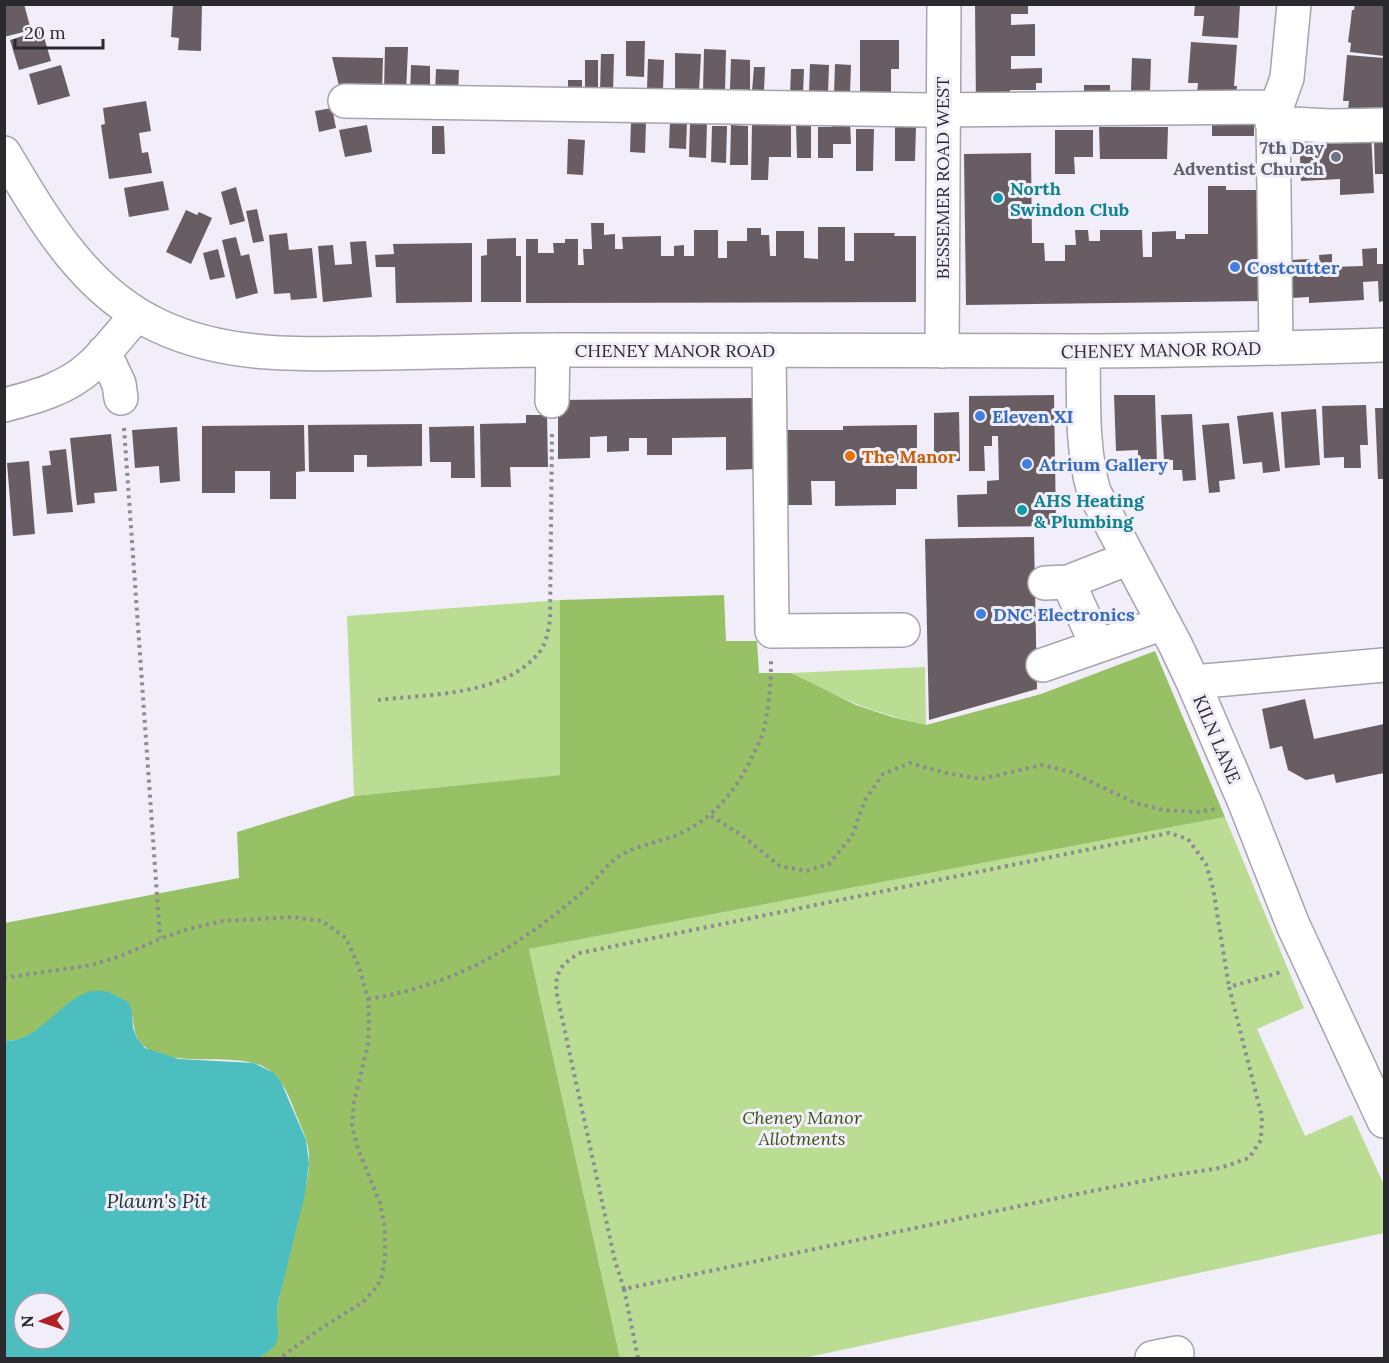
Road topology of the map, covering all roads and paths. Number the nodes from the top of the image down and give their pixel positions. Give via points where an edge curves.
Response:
1 (944, 4) edge
2 (1294, 4) edge
3 (345, 101) dead end
4 (942, 109) junction
5 (1275, 115) junction
6 (1384, 125) edge
7 (4, 153) edge
8 (137, 315) junction
9 (1384, 345) edge
10 (1276, 348) junction
11 (553, 350) junction
12 (769, 350) junction
13 (942, 351) junction
14 (1083, 351) junction
15 (104, 352) junction
16 (122, 398) joint
17 (552, 401) joint
18 (4, 405) edge
19 (1129, 558) junction
20 (1164, 623) junction
21 (903, 630) dead end
22 (772, 631) junction
23 (1097, 645) junction
24 (1043, 665) dead end
25 (1384, 665) edge
26 (1192, 682) junction
27 (378, 700) dead end
28 (1245, 804) junction
29 (711, 816) junction
30 (160, 939) junction
31 (1311, 963) junction
32 (4, 978) edge
33 (1229, 987) junction
34 (368, 999) junction
35 (1384, 1121) edge
36 (624, 1289) junction
37 (280, 1359) edge
38 (639, 1359) edge

1 - 4 street, BESSEMER ROAD WEST
2 - 5 street via 1287,78
3 - 4 street
4 - 5 street
4 - 13 street, BESSEMER ROAD WEST
5 - 6 street via 1331,126
5 - 10 street
7 - 8 street, CHENEY MANOR ROAD via 72,256 109,295
8 - 11 street, CHENEY MANOR ROAD via 179,335 263,352
8 - 15 street
9 - 10 street, CHENEY MANOR ROAD
10 - 14 street, CHENEY MANOR ROAD
11 - 12 street, CHENEY MANOR ROAD
11 - 17 street
12 - 13 street, CHENEY MANOR ROAD
12 - 22 street
13 - 14 street, CHENEY MANOR ROAD
14 - 19 street, KILN LANE via 1088,471 1094,492
15 - 16 street
15 - 18 street via 66,384
16 - 30 path
17 - 27 path via 550,620 540,653 521,669 484,686
19 - 20 street, KILN LANE
19 - 23 street via 1056,583
20 - 23 street
20 - 26 street, KILN LANE
21 - 22 street
22 - 29 path via 771,685 764,731 748,767
23 - 24 street
25 - 26 street
26 - 28 street, KILN LANE
28 - 29 path via 1197,812 1163,810 1133,802 1071,772 1042,765 981,779 910,763 883,774 865,800 852,836 829,864 806,871 780,866
28 - 31 street, KILN LANE
29 - 34 path via 675,836 630,850 558,912 476,967 423,988
30 - 32 path via 91,965
30 - 34 path via 223,921 294,917 322,921 346,938
31 - 33 path
31 - 35 street, KILN LANE
33 - 36 path via 1262,1117 1261,1140 1248,1158 1220,1168
33 - 36 path via 1206,864 1188,839 1169,833 580,953 566,961 558,974 557,995
34 - 37 path via 368,1044 352,1126 380,1203 385,1230 381,1280 363,1302
36 - 38 path

